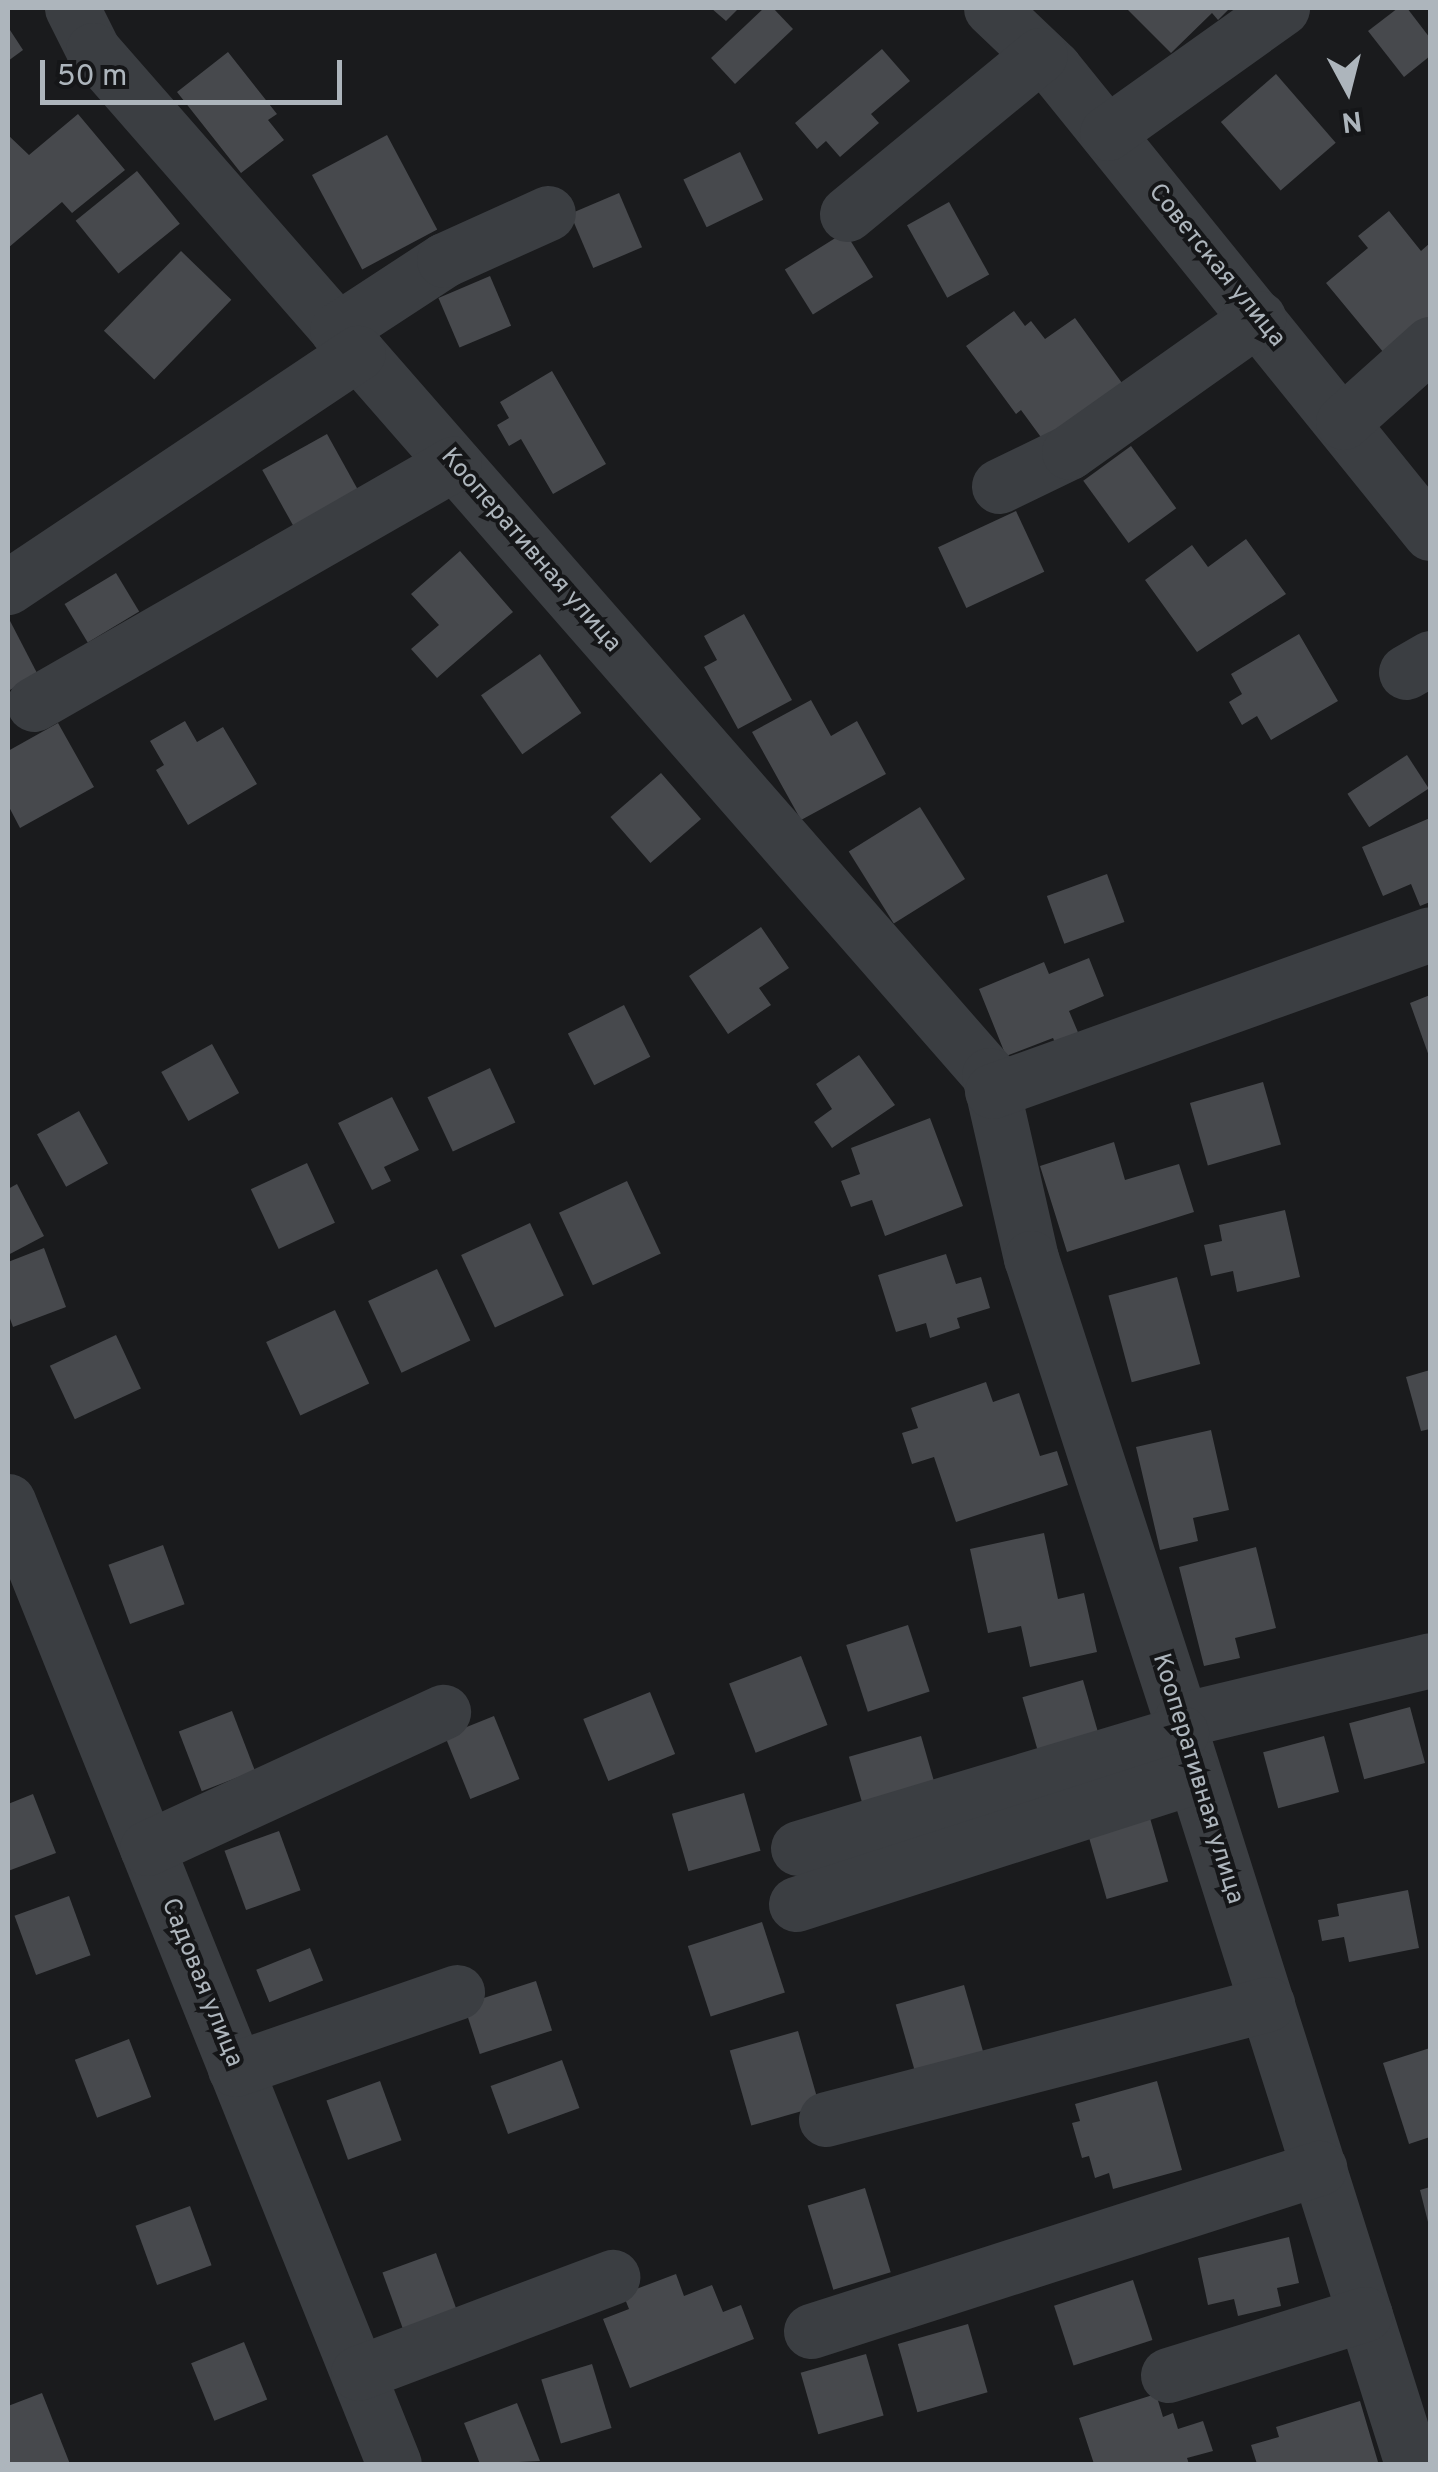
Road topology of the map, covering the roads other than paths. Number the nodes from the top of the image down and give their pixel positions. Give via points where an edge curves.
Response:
1 (72, 8) edge
2 (991, 8) edge
3 (1282, 8) edge
4 (1040, 54) junction
5 (1107, 133) junction
6 (548, 213) dead end
7 (847, 214) dead end
8 (1258, 318) junction
9 (348, 342) junction
10 (1430, 344) edge
11 (1342, 422) junction
12 (454, 463) junction
13 (999, 486) dead end
14 (1428, 522) edge
15 (8, 588) edge
16 (34, 704) dead end
17 (1430, 934) edge
18 (992, 1090) junction
19 (8, 1500) edge
20 (1430, 1660) edge
21 (443, 1712) dead end
22 (1186, 1743) junction
23 (147, 1848) junction
24 (798, 1848) dead end
25 (796, 1904) dead end
26 (456, 1992) dead end
27 (1267, 2004) junction
28 (235, 2069) junction
29 (826, 2119) dead end
30 (1318, 2168) junction
31 (612, 2277) dead end
32 (1365, 2314) junction
33 (811, 2332) dead end
34 (358, 2373) junction
35 (1168, 2375) dead end
36 (394, 2464) edge
37 (1412, 2464) edge

1 - 9 street, Кооперативная улица via 93,50
2 - 4 street, Советская улица
3 - 5 street
4 - 5 street, Советская улица
4 - 7 street
5 - 8 street, Советская улица
6 - 9 street via 444,260
8 - 11 street, Советская улица
8 - 13 street via 1068,452
9 - 12 street, Кооперативная улица
9 - 15 street
10 - 11 street
11 - 14 street, Советская улица
12 - 16 street
12 - 18 street, Кооперативная улица via 988,1075
17 - 18 street
18 - 22 street, Кооперативная улица via 1030,1258
19 - 23 street, Садовая улица
20 - 22 street
21 - 23 street
22 - 24 street
22 - 25 street
22 - 27 street, Кооперативная улица
23 - 28 street, Садовая улица
26 - 28 street
27 - 29 street
27 - 30 street, Кооперативная улица
28 - 34 street, Садовая улица
30 - 32 street, Кооперативная улица
30 - 33 street
31 - 34 street
32 - 35 street
32 - 37 street, Кооперативная улица
34 - 36 street, Садовая улица

